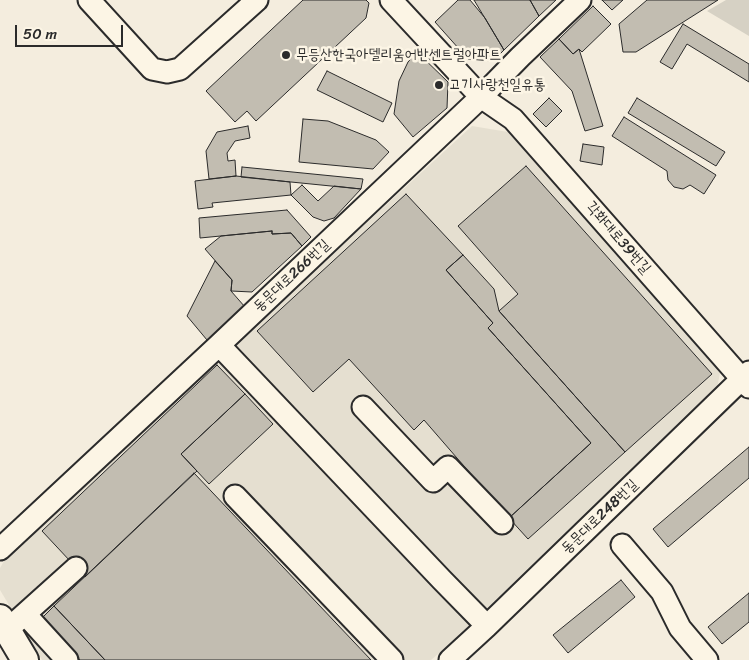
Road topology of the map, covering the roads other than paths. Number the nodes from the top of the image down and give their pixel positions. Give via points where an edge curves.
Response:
1 (89, 0) edge
2 (257, 0) edge
3 (391, 0) edge
4 (580, 0) edge
5 (481, 97) junction
6 (219, 345) junction
7 (747, 379) edge
8 (363, 407) dead end
9 (235, 496) dead end
10 (502, 523) dead end
11 (622, 545) dead end
12 (0, 549) edge
13 (76, 568) dead end
14 (11, 621) edge
15 (487, 626) junction
16 (25, 660) edge
17 (67, 660) edge
18 (392, 660) edge
19 (450, 660) edge
20 (707, 660) edge

1 - 2 street via 152,69 166,72 180,69
3 - 5 street, 각화대로39번길
4 - 5 street, 동문대로266번길
5 - 6 street, 동문대로266번길
5 - 7 street, 각화대로39번길 via 513,118
6 - 12 street, 동문대로266번길
6 - 15 street
7 - 15 street, 동문대로248번길
8 - 10 street via 433,481 448,467
9 - 18 street
11 - 20 street via 662,592 680,628
13 - 14 street
14 - 16 main road
14 - 17 street
15 - 19 street, 동문대로248번길

